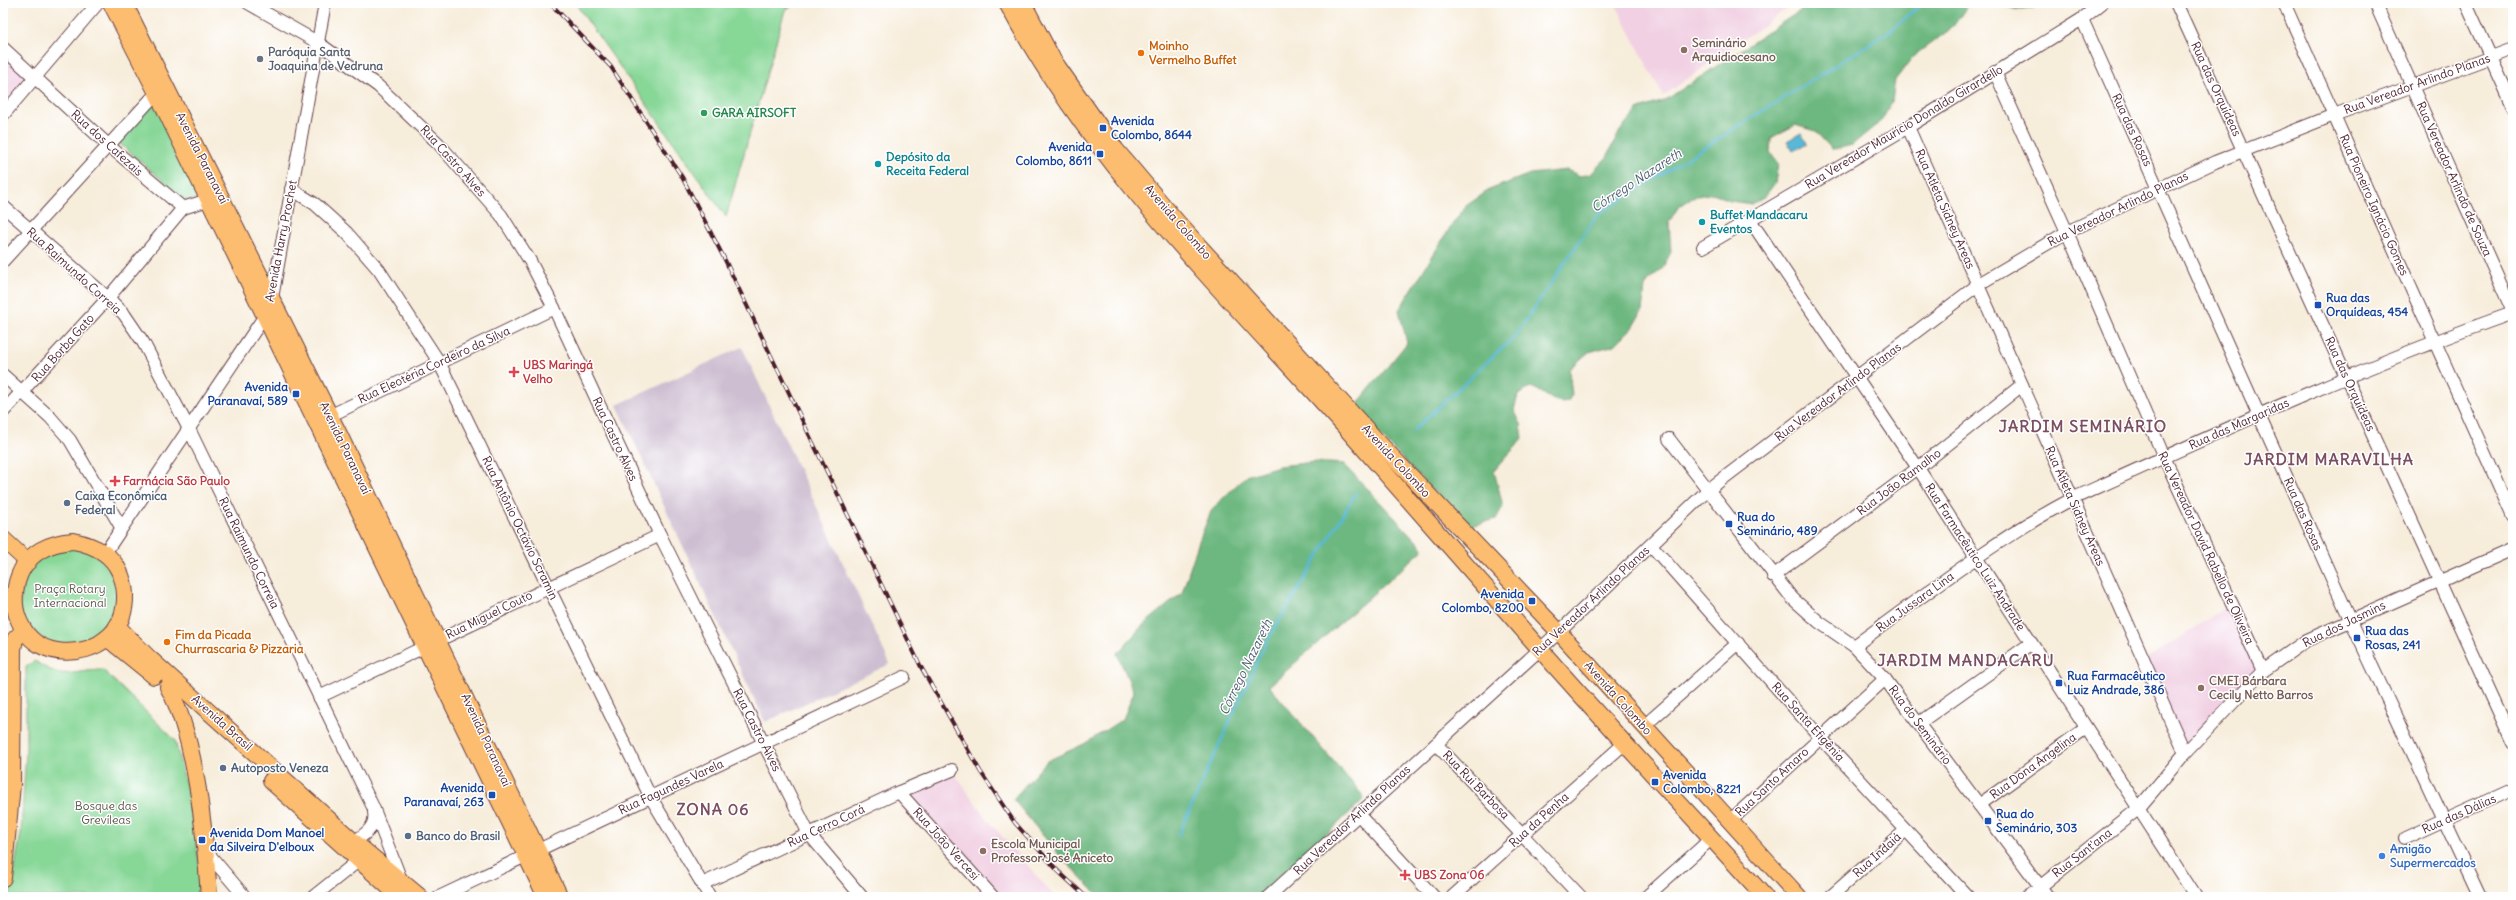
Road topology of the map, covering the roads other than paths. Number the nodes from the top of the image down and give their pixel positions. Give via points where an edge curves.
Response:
1 (98, 3) edge
2 (111, 3) edge
3 (124, 3) edge
4 (248, 3) edge
5 (325, 3) edge
6 (1007, 3) edge
7 (1023, 3) edge
8 (2102, 3) edge
9 (2176, 3) edge
10 (2284, 3) edge
11 (2375, 3) edge
12 (2466, 3) edge
13 (2082, 19) junction
14 (317, 42) junction
15 (3, 48) edge
16 (2513, 49) edge
17 (2491, 57) junction
18 (1996, 72) junction
19 (36, 78) junction
20 (2413, 85) junction
21 (161, 88) junction
22 (2513, 106) edge
23 (3, 115) edge
24 (2334, 115) junction
25 (1908, 127) junction
26 (108, 145) junction
27 (2244, 150) junction
28 (2159, 188) junction
29 (292, 189) junction
30 (215, 198) junction
31 (3, 206) edge
32 (183, 208) junction
33 (1750, 220) junction
34 (30, 231) junction
35 (2067, 232) junction
36 (1703, 247) dead end
37 (3, 261) edge
38 (1979, 284) junction
39 (108, 298) junction
40 (272, 298) junction
41 (554, 308) junction
42 (2513, 313) edge
43 (264, 317) junction
44 (2434, 341) junction
45 (439, 362) junction
46 (3, 376) edge
47 (1857, 377) junction
48 (2346, 377) junction
49 (2022, 385) junction
50 (22, 393) junction
51 (3, 412) edge
52 (329, 415) junction
53 (2258, 415) junction
54 (315, 423) junction
55 (189, 429) junction
56 (1669, 439) dead end
57 (2164, 457) junction
58 (1918, 468) junction
59 (1708, 490) junction
60 (2072, 499) junction
61 (2513, 517) edge
62 (121, 527) junction
63 (660, 536) junction
64 (3, 539) edge
65 (1651, 545) junction
66 (2513, 549) edge
67 (105, 553) junction
68 (1975, 558) junction
69 (28, 562) junction
70 (1773, 576) junction
71 (2440, 580) junction
72 (549, 586) junction
73 (9, 605) edge
74 (2350, 619) junction
75 (117, 626) junction
76 (24, 630) junction
77 (1559, 632) junction
78 (107, 638) junction
79 (432, 643) junction
80 (1738, 643) junction
81 (2030, 644) junction
82 (1854, 646) junction
83 (1540, 649) junction
84 (2263, 671) junction
85 (904, 678) dead end
86 (1885, 679) junction
87 (168, 687) junction
88 (319, 697) junction
89 (1919, 723) junction
90 (1644, 726) junction
91 (2086, 728) junction
92 (1820, 737) junction
93 (1625, 743) junction
94 (2513, 743) edge
95 (764, 744) junction
96 (1436, 744) junction
97 (2185, 753) junction
98 (952, 770) dead end
99 (1686, 773) junction
100 (2513, 789) edge
101 (1668, 790) junction
102 (898, 792) junction
103 (650, 796) junction
104 (1979, 805) junction
105 (373, 807) junction
106 (2138, 808) junction
107 (1358, 814) junction
108 (2444, 820) junction
109 (1730, 821) junction
110 (1906, 830) junction
111 (809, 834) junction
112 (1523, 834) junction
113 (1712, 838) junction
114 (2405, 838) dead end
115 (354, 842) junction
116 (206, 851) junction
117 (532, 853) junction
118 (358, 861) junction
119 (3, 878) edge
120 (401, 880) junction
121 (702, 884) junction
122 (2040, 886) junction
123 (209, 897) edge
124 (245, 897) edge
125 (313, 897) edge
126 (400, 897) edge
127 (420, 897) edge
128 (439, 897) edge
129 (546, 897) edge
130 (560, 897) edge
131 (710, 897) edge
132 (862, 897) edge
133 (993, 897) edge
134 (1268, 897) edge
135 (1434, 897) edge
136 (1452, 897) edge
137 (1581, 897) edge
138 (1646, 897) edge
139 (1765, 897) edge
140 (1799, 897) edge
141 (1830, 897) edge
142 (1968, 897) edge
143 (2027, 897) edge
144 (2048, 897) edge
145 (2196, 897) edge
146 (2480, 897) edge

1 - 19 street
2 - 21 main road, Avenida Paranavaí
3 - 21 main road, Avenida Paranavaí
4 - 14 street, Rua Castro Alves
5 - 14 street, Avenida Harry Prochet
6 - 83 main road, Avenida Colombo via 1044,68 1104,152 1155,214
7 - 77 main road, Avenida Colombo via 1053,60 1126,162 1178,223 1378,442
8 - 13 street, Rua Vereador Maurício Donaldo Girardello
9 - 27 street, Rua das Orquídeas
10 - 24 street, Rua Pioneiro Ignácio Gomes
11 - 20 street, Rua Vereador Arlindo de Souza
12 - 17 street
13 - 18 street, Rua Vereador Maurício Donaldo Girardello
13 - 28 street, Rua das Rosas
14 - 29 street, Avenida Harry Prochet
14 - 41 street, Rua Castro Alves via 356,69 407,112 472,179 501,216 530,261
15 - 19 street, Rua dos Cafezais
16 - 17 street, Rua Vereador Arlindo Planas
17 - 20 street, Rua Vereador Arlindo Planas
17 - 22 street
18 - 25 street, Rua Vereador Maurício Donaldo Girardello
18 - 35 street, Rua Vereador David Rabello de Oliveira
19 - 23 street
19 - 26 street, Rua dos Cafezais
20 - 24 street, Rua Vereador Arlindo Planas
20 - 42 street, Rua Vereador Arlindo de Souza
21 - 26 street
21 - 30 main road, Avenida Paranavaí
24 - 27 street, Rua Vereador Arlindo Planas
24 - 44 street, Rua Pioneiro Ignácio Gomes
25 - 33 street, Rua Vereador Maurício Donaldo Girardello
25 - 38 street, Rua Atleta Sidney Areas
26 - 32 street, Rua dos Cafezais
26 - 34 street
27 - 28 street, Rua Vereador Arlindo Planas
27 - 48 street, Rua das Orquídeas
28 - 35 street, Rua Vereador Arlindo Planas
28 - 53 street, Rua das Rosas
29 - 40 street, Avenida Harry Prochet
29 - 45 street, Rua Antônio Octávio Scramin via 315,204 347,233 379,270
30 - 32 street
30 - 40 main road, Avenida Paranavaí
30 - 43 main road, Avenida Paranavaí
31 - 34 street, Rua Raimundo Correia
32 - 39 street, Rua Borba Gato
33 - 36 street, Rua Vereador Maurício Donaldo Girardello
33 - 47 street, Rua Farmacêutico Luiz Andrade
34 - 37 street
34 - 39 street, Rua Raimundo Correia
35 - 38 street, Rua Vereador Arlindo Planas
35 - 57 street, Rua Vereador David Rabello de Oliveira
38 - 47 street, Rua Vereador Arlindo Planas
38 - 49 street, Rua Atleta Sidney Areas
39 - 50 street, Rua Borba Gato
39 - 55 street, Rua Raimundo Correia via 124,314 142,342
40 - 43 street, Avenida Harry Prochet
40 - 52 main road, Avenida Paranavaí
41 - 45 street, Rua Eleotéria Cordeiro da Silva
41 - 63 street, Rua Castro Alves
42 - 44 street, Rua das Margaridas
43 - 54 main road, Avenida Paranavaí
43 - 55 street, Avenida Harry Prochet
44 - 48 street, Rua das Margaridas
44 - 61 street, Rua Pioneiro Ignácio Gomes
45 - 52 street, Rua Eleotéria Cordeiro da Silva
45 - 72 street, Rua Antônio Octávio Scramin
46 - 50 street
47 - 58 street, Rua Farmacêutico Luiz Andrade
47 - 59 street, Rua Vereador Arlindo Planas
48 - 53 street, Rua das Margaridas
48 - 71 street, Rua das Orquídeas
49 - 58 street, Rua João Ramalho
49 - 60 street, Rua Atleta Sidney Areas
50 - 51 street, Rua Borba Gato
50 - 62 street via 50,417 70,440
52 - 54 street, Rua Eleotéria Cordeiro da Silva
52 - 79 main road, Avenida Paranavaí
53 - 57 street, Rua das Margaridas
53 - 74 street, Rua das Rosas
54 - 79 main road, Avenida Paranavaí
55 - 62 street, Avenida Harry Prochet
55 - 88 street, Rua Raimundo Correia
56 - 59 street, Rua do Seminário
57 - 60 street, Rua das Margaridas
57 - 84 street, Rua Vereador David Rabello de Oliveira
58 - 68 street, Rua Farmacêutico Luiz Andrade
58 - 70 street, Rua João Ramalho
59 - 65 street, Rua Vereador Arlindo Planas
59 - 70 street, Rua do Seminário
60 - 68 street, Rua das Margaridas via 2036,518
60 - 97 street, Rua Atleta Sidney Areas
62 - 67 street, Avenida Harry Prochet
63 - 72 street, Rua Miguel Couto
63 - 95 street, Rua Castro Alves
64 - 69 main road
65 - 77 street, Rua Vereador Arlindo Planas
65 - 80 street, Rua Santa Efigênia
66 - 71 street, Rua dos Jasmins
67 - 69 main road via 90,544 62,542 40,550
67 - 75 main road via 118,568 125,587 125,607
68 - 81 street, Rua Farmacêutico Luiz Andrade
68 - 82 street, Rua Jussara Lina
69 - 73 main road via 19,575
70 - 82 street, Rua do Seminário via 1806,611
71 - 74 street, Rua dos Jasmins
71 - 94 street, Rua das Orquídeas
72 - 79 street, Rua Miguel Couto
72 - 103 street, Rua Antônio Octávio Scramin
73 - 76 main road
74 - 84 street, Rua dos Jasmins via 2307,640
74 - 108 street, Rua das Rosas
75 - 78 main road
75 - 115 main road, Avenida Brasil via 149,658
76 - 78 main road via 33,641 47,650 60,652 91,646
76 - 119 main road via 15,639 13,649 12,784
77 - 83 street, Rua Vereador Arlindo Planas
77 - 90 main road, Avenida Colombo
78 - 87 main road, Avenida Brasil
79 - 88 street, Rua Miguel Couto
79 - 117 main road, Avenida Paranavaí
80 - 90 street
80 - 92 street, Rua Santa Efigênia
81 - 89 street
81 - 91 street, Rua Farmacêutico Luiz Andrade
82 - 86 street, Rua do Seminário
83 - 93 main road, Avenida Colombo
83 - 96 street, Rua Vereador Arlindo Planas
84 - 97 street, Rua dos Jasmins
85 - 95 street, Rua Fagundes Varela
86 - 89 street, Rua do Seminário
86 - 92 street, Rua Santo Amaro
87 - 116 main road via 177,704 186,736
87 - 118 main road, Avenida Brasil
88 - 105 street, Rua Raimundo Correia
89 - 104 street, Rua do Seminário
90 - 99 main road, Avenida Colombo
91 - 104 street, Rua Dona Angelina
91 - 106 street, Rua Farmacêutico Luiz Andrade
92 - 109 street, Rua Santo Amaro
92 - 110 street, Rua Santa Efigênia
93 - 101 main road, Avenida Colombo
93 - 112 street, Rua da Penha
95 - 103 street, Rua Fagundes Varela
95 - 111 street, Rua Castro Alves
96 - 107 street, Rua Vereador Arlindo Planas
96 - 112 street, Rua Rui Barbosa
97 - 106 street, Rua dos Jasmins
98 - 102 street, Rua Cerro Corá
99 - 101 main road
99 - 109 main road, Avenida Colombo
100 - 108 street, Rua das Dálias
101 - 113 main road, Avenida Colombo
102 - 111 street, Rua Cerro Corá
102 - 133 street, Rua João Vercesi
103 - 117 street, Rua Fagundes Varela
103 - 121 street, Rua Antônio Octávio Scramin
104 - 122 street, Rua do Seminário
105 - 115 street via 374,823
105 - 120 street, Rua Raimundo Correia
106 - 122 street, Rua Sant'ana
106 - 145 street, Rua Farmacêutico Luiz Andrade
107 - 134 street, Rua Vereador Arlindo Planas
107 - 135 street
108 - 114 street, Rua das Dálias
108 - 146 street, Rua das Rosas
109 - 140 main road, Avenida Colombo
110 - 141 street, Rua Indaiá
110 - 142 street, Rua Santa Efigênia
111 - 121 street, Rua Cerro Corá
111 - 132 street, Rua Castro Alves
112 - 136 street, Rua da Penha
112 - 137 street, Rua Rui Barbosa
113 - 138 street
113 - 139 main road, Avenida Colombo
115 - 120 main road, Avenida Brasil
116 - 123 main road
116 - 124 street
117 - 128 street, Rua Fagundes Varela
117 - 129 main road, Avenida Paranavaí
117 - 130 main road, Avenida Paranavaí
118 - 125 street
118 - 126 main road, Avenida Brasil
120 - 127 main road, Avenida Brasil
121 - 131 street, Rua Antônio Octávio Scramin
122 - 143 street, Rua Sant'ana
122 - 144 street, Rua do Seminário

